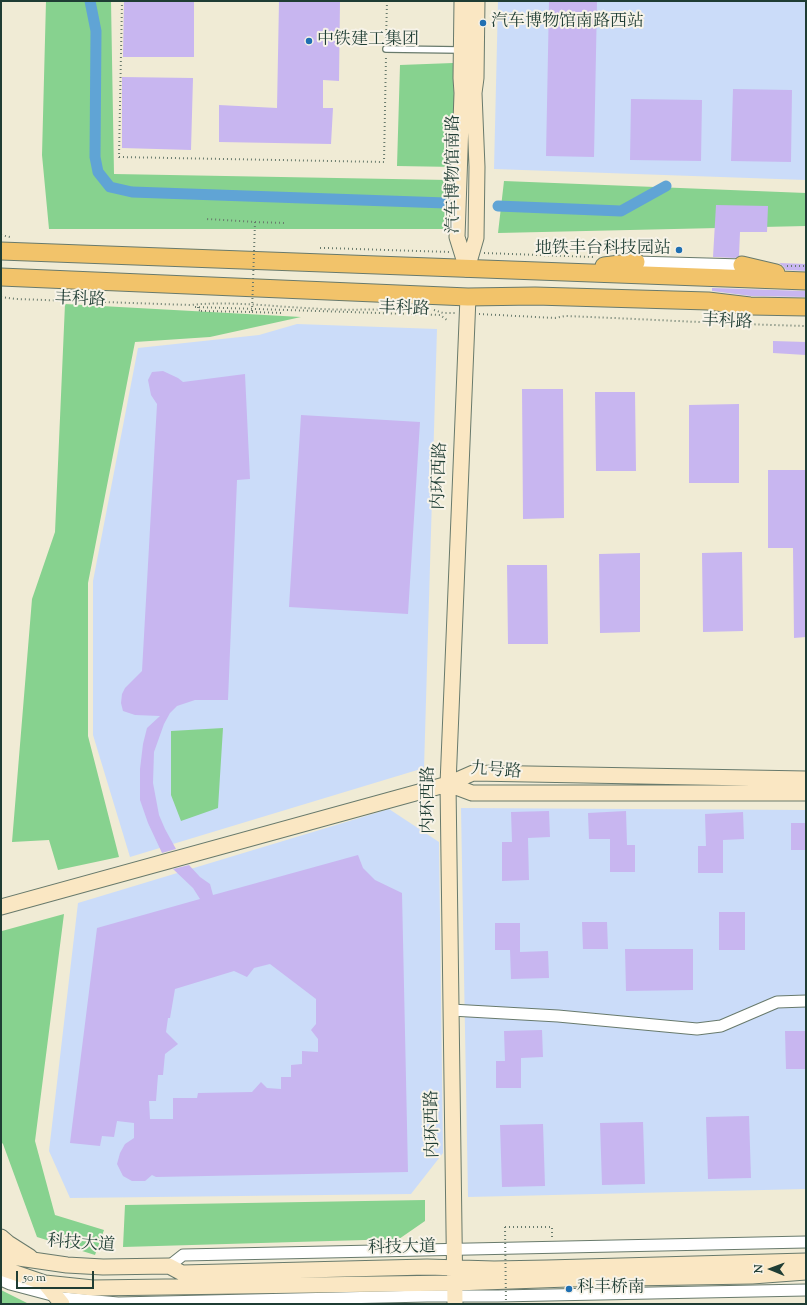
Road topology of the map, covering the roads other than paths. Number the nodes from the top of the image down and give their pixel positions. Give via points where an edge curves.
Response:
1 (462, 1) edge
2 (478, 1) edge
3 (386, 49) road end
4 (461, 50) junction
5 (476, 50) junction
6 (1, 251) edge
7 (636, 262) joint
8 (742, 265) joint
9 (467, 269) junction
10 (578, 273) junction
11 (1, 277) edge
12 (803, 281) edge
13 (468, 296) junction
14 (806, 307) edge
15 (806, 779) edge
16 (448, 784) junction
17 (806, 793) edge
18 (1, 907) edge
19 (806, 1001) edge
20 (451, 1010) junction
21 (1, 1237) edge
22 (806, 1242) edge
23 (455, 1249) junction
24 (1, 1254) edge
25 (36, 1260) junction
26 (806, 1261) edge
27 (169, 1266) junction
28 (1, 1268) edge
29 (806, 1272) edge
30 (1, 1280) edge
31 (45, 1283) junction
32 (237, 1286) junction
33 (455, 1288) edge
34 (806, 1290) edge
35 (59, 1300) edge
36 (236, 1302) edge

1 - 4 street, 汽车博物馆南路
2 - 5 street, 汽车博物馆南路
3 - 4 lane
4 - 5 lane
4 - 9 street, 汽车博物馆南路 via 462,117 457,237
5 - 9 street, 汽车博物馆南路 via 476,238
6 - 9 main road
7 - 8 street
7 - 10 main road via 593,267
8 - 12 main road
9 - 10 main road
10 - 12 main road
11 - 13 main road, 丰科路
13 - 14 main road, 丰科路 via 693,300 750,306
13 - 16 street, 内环西路
15 - 16 street, 九号路 via 473,774
16 - 17 street, 九号路 via 472,793
16 - 18 street
16 - 20 street, 内环西路
19 - 20 street via 777,1002 721,1026 697,1029 558,1016
20 - 23 street, 内环西路
21 - 25 street
22 - 23 street
23 - 27 street via 183,1254
23 - 33 street, 内环西路
24 - 25 street, 科技大道
25 - 27 street, 科技大道 via 103,1267
26 - 33 street, 科技大道 via 547,1268
27 - 33 street, 科技大道 via 182,1273 427,1267
28 - 31 street, 科技大道
29 - 33 street, 科技大道 via 752,1276 568,1279
30 - 35 street
31 - 32 street, 科技大道 via 93,1288
31 - 35 street
32 - 33 street, 科技大道
32 - 36 street
33 - 34 street
33 - 36 street
35 - 36 street via 63,1298 118,1304

